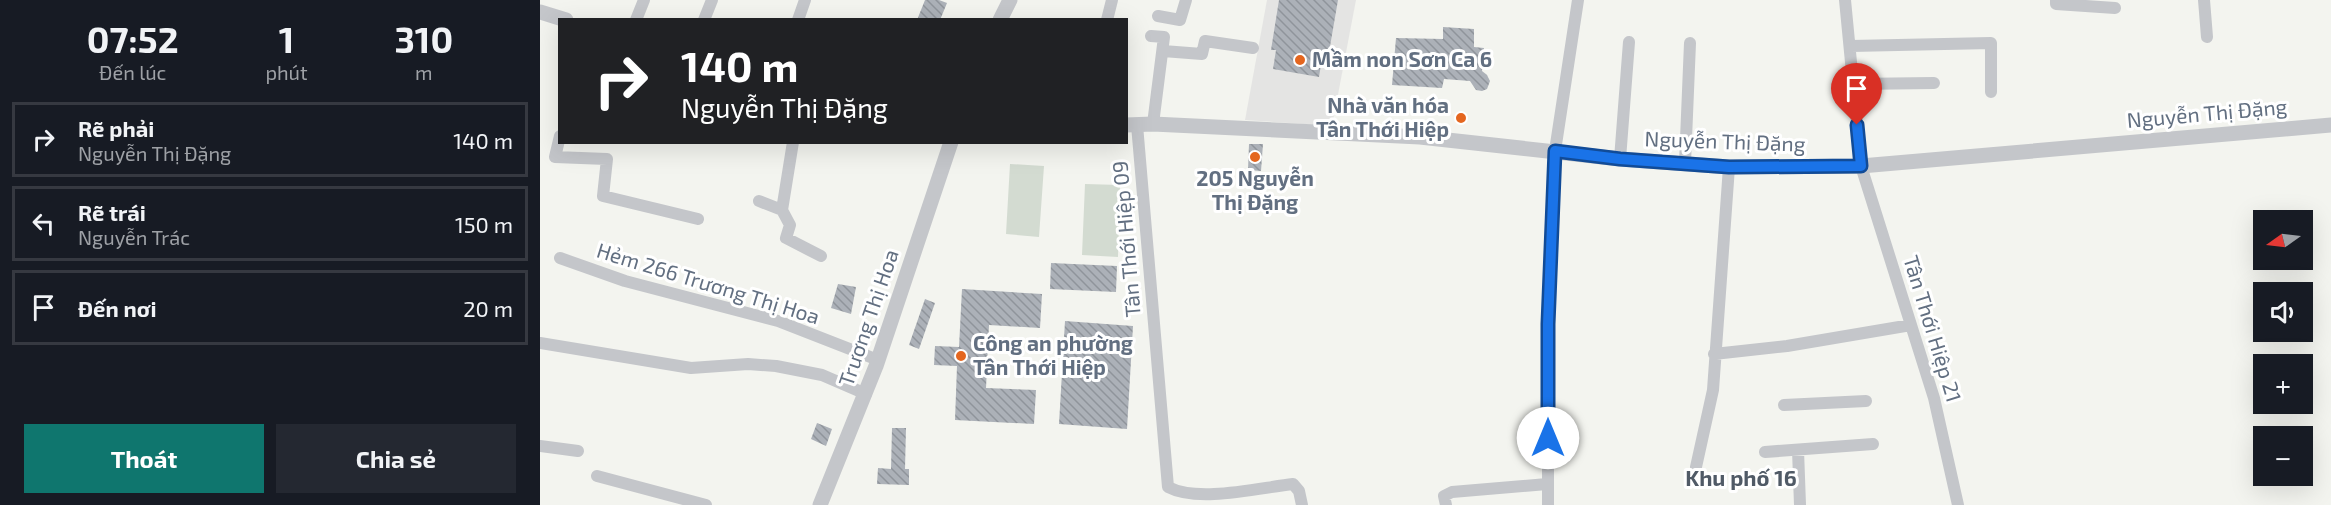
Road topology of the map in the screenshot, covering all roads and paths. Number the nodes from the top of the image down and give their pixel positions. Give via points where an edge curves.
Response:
1 (644, 0) edge
2 (712, 0) edge
3 (805, 0) edge
4 (1010, 0) edge
5 (1112, 0) edge
6 (1186, 0) edge
7 (1578, 0) edge
8 (1845, 0) edge
9 (2056, 0) edge
10 (2204, 0) edge
11 (2115, 8) dead end
12 (540, 12) edge
13 (1158, 16) dead end
14 (560, 18) edge
15 (637, 18) edge
16 (705, 18) edge
17 (799, 18) edge
18 (1001, 18) edge
19 (1108, 18) edge
20 (1151, 36) dead end
21 (2207, 37) dead end
22 (1629, 42) dead end
23 (1690, 43) dead end
24 (1851, 46) junction
25 (1252, 48) dead end
26 (1163, 51) junction
27 (1934, 83) dead end
28 (1853, 84) junction
29 (1991, 92) dead end
30 (1139, 124) edge
31 (2331, 125) edge
32 (558, 144) edge
33 (793, 144) edge
34 (950, 144) edge
35 (1555, 151) junction
36 (1620, 159) junction
37 (1685, 163) junction
38 (1861, 166) junction
39 (1729, 167) junction
40 (759, 201) dead end
41 (782, 210) junction
42 (698, 219) dead end
43 (821, 256) dead end
44 (560, 258) dead end
45 (1911, 325) junction
46 (540, 343) edge
47 (1714, 354) junction
48 (878, 360) junction
49 (866, 394) junction
50 (1866, 400) dead end
51 (1784, 405) dead end
52 (1873, 444) dead end
53 (540, 446) edge
54 (1798, 450) junction
55 (578, 451) dead end
56 (1765, 452) dead end
57 (1696, 467) dead end
58 (597, 476) dead end
59 (1547, 484) junction
60 (706, 505) edge
61 (820, 505) edge
62 (1302, 505) edge
63 (1446, 505) edge
64 (1548, 505) edge
65 (1800, 505) edge
66 (1958, 505) edge

1 - 15 street
2 - 16 street
3 - 17 street
4 - 18 street
5 - 19 street
6 - 13 street via 1180,20
7 - 35 street
8 - 24 street, Tân Thới Hiệp 21
9 - 11 street via 2056,4
10 - 21 street
12 - 14 street
20 - 26 street via 1164,37
22 - 36 street
23 - 37 street
24 - 28 street, Tân Thới Hiệp 21
24 - 29 street via 1991,43
25 - 26 street via 1205,41 1202,54
26 - 30 street
27 - 28 street
28 - 38 street, Tân Thới Hiệp 21
30 - 35 street, Nguyễn Thị Đặng via 1420,137
30 - 62 street, Tân Thới Hiệp 09 via 1168,487 1179,493 1199,495 1293,484
31 - 38 street, Nguyễn Thị Đặng
32 - 42 street via 555,157 607,159 603,196
33 - 41 street
34 - 48 street, Trương Thị Hoa
35 - 36 street, Nguyễn Thị Đặng
35 - 59 street
36 - 37 street, Nguyễn Thị Đặng
37 - 39 street, Nguyễn Thị Đặng
38 - 39 street, Nguyễn Thị Đặng
38 - 45 street, Tân Thới Hiệp 21
39 - 47 street
40 - 41 street
41 - 43 street via 790,225 786,238
44 - 48 street, Hẻm 266 Trương Thị Hoa via 626,281 778,321
45 - 47 street
45 - 66 street, Tân Thới Hiệp 21 via 1934,398
46 - 49 street via 691,368 776,366 822,375
47 - 57 street via 1713,390
48 - 49 street, Trương Thị Hoa
49 - 61 street, Trương Thị Hoa
50 - 51 street
52 - 54 street
53 - 55 street
54 - 56 street
54 - 65 street
58 - 60 street
59 - 63 street via 1452,492 1444,496
59 - 64 street

